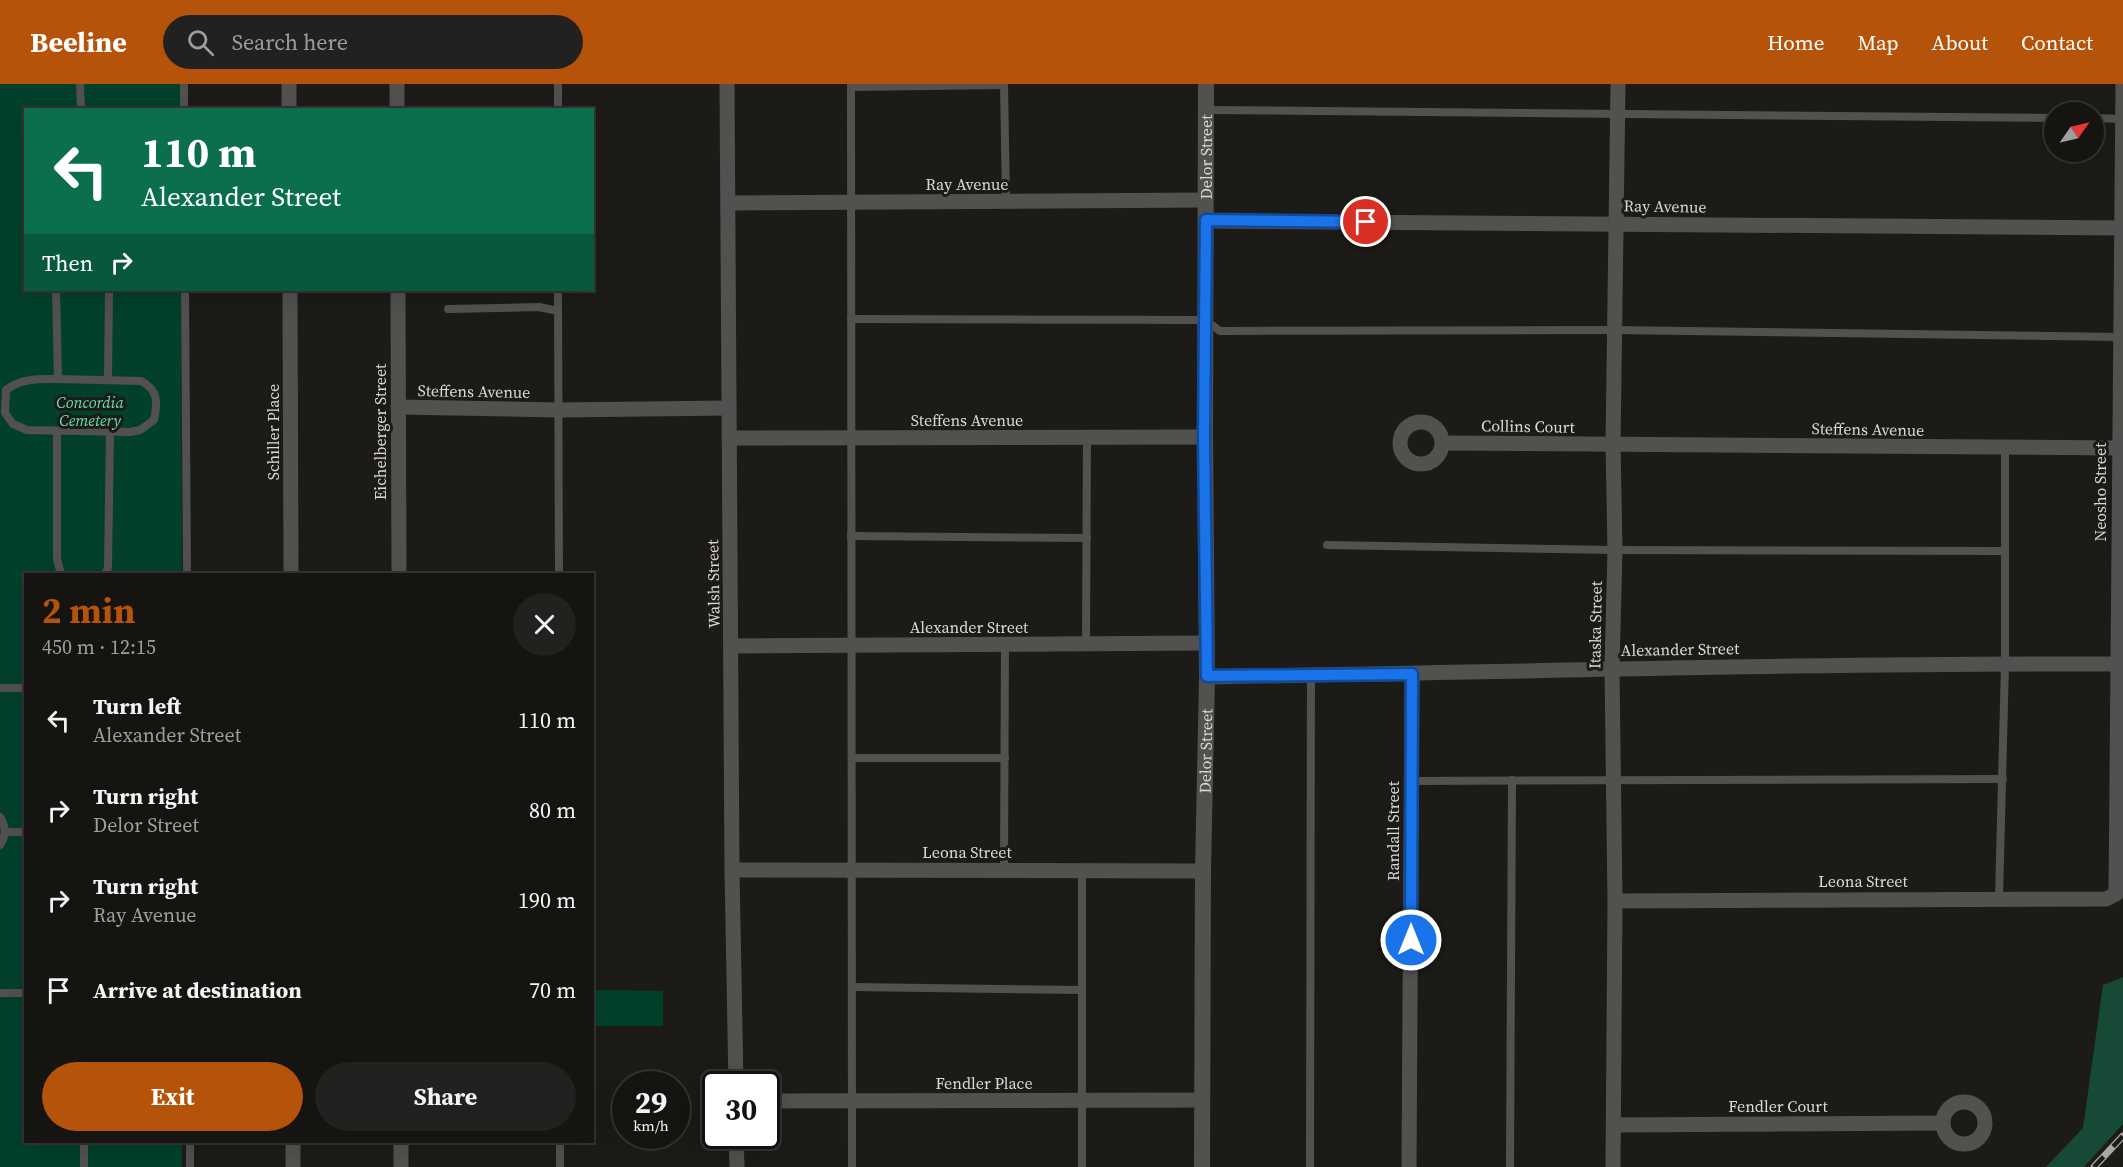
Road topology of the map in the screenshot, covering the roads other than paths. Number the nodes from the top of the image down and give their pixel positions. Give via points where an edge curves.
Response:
1 (80, 84) edge
2 (184, 84) edge
3 (289, 84) edge
4 (397, 84) edge
5 (558, 84) edge
6 (727, 84) edge
7 (1004, 84) edge
8 (1206, 84) edge
9 (1618, 84) edge
10 (2122, 84) edge
11 (851, 85) edge
12 (81, 108) edge
13 (184, 108) edge
14 (290, 108) edge
15 (397, 108) edge
16 (558, 108) edge
17 (1206, 110) junction
18 (1618, 114) junction
19 (2044, 118) edge
20 (2104, 118) edge
21 (2122, 119) edge
22 (1206, 200) junction
23 (1006, 201) junction
24 (851, 202) junction
25 (728, 203) junction
26 (1206, 220) junction
27 (1617, 223) junction
28 (2122, 228) edge
29 (56, 291) edge
30 (109, 291) edge
31 (185, 291) edge
32 (290, 291) edge
33 (398, 291) edge
34 (558, 291) edge
35 (448, 309) dead end
36 (558, 311) junction
37 (851, 319) junction
38 (1205, 320) junction
39 (1614, 330) junction
40 (2122, 337) edge
41 (58, 379) junction
42 (108, 379) junction
43 (398, 408) junction
44 (729, 408) junction
45 (559, 410) junction
46 (57, 431) junction
47 (110, 432) junction
48 (852, 437) junction
49 (1204, 437) junction
50 (729, 438) junction
51 (1087, 438) junction
52 (1443, 443) dead end
53 (1613, 444) junction
54 (2005, 448) junction
55 (2121, 448) edge
56 (851, 536) junction
57 (1086, 538) junction
58 (1328, 545) dead end
59 (1615, 550) junction
60 (2005, 551) junction
61 (61, 573) edge
62 (106, 573) edge
63 (187, 573) edge
64 (291, 573) edge
65 (399, 573) edge
66 (559, 573) edge
67 (1005, 644) junction
68 (1086, 644) junction
69 (1206, 644) junction
70 (851, 645) junction
71 (732, 646) junction
72 (2005, 664) junction
73 (2117, 664) junction
74 (1612, 668) junction
75 (1412, 674) junction
76 (1311, 675) junction
77 (1207, 676) junction
78 (0, 688) edge
79 (24, 688) edge
80 (852, 758) junction
81 (1005, 758) junction
82 (2003, 778) junction
83 (1512, 780) junction
84 (1614, 780) junction
85 (1412, 781) junction
86 (0, 817) edge
87 (5, 832) junction
88 (24, 832) edge
89 (0, 845) edge
90 (732, 870) junction
91 (1004, 870) junction
92 (1082, 870) junction
93 (852, 871) junction
94 (1203, 871) junction
95 (1999, 898) junction
96 (2112, 898) joint
97 (1615, 901) junction
98 (852, 987) junction
99 (1082, 990) junction
100 (0, 993) edge
101 (24, 993) edge
102 (736, 1071) edge
103 (1082, 1100) junction
104 (1202, 1100) junction
105 (780, 1101) edge
106 (852, 1102) junction
107 (1943, 1123) dead end
108 (1614, 1125) junction
109 (84, 1143) edge
110 (190, 1143) edge
111 (293, 1143) edge
112 (400, 1143) edge
113 (560, 1143) edge
114 (736, 1149) edge
115 (84, 1167) edge
116 (190, 1167) edge
117 (293, 1167) edge
118 (401, 1167) edge
119 (560, 1167) edge
120 (736, 1167) edge
121 (852, 1167) edge
122 (1082, 1167) edge
123 (1202, 1167) edge
124 (1310, 1167) edge
125 (1409, 1167) edge
126 (1510, 1167) edge
127 (1614, 1167) edge

1 - 12 lane
2 - 13 lane
3 - 14 street
4 - 15 street
5 - 16 lane
6 - 25 street, Walsh Street
7 - 11 lane
7 - 23 lane
8 - 17 street, Delor Street
9 - 18 street, Itaska Street
10 - 21 street, Neosho Street
11 - 24 lane
17 - 18 lane
17 - 22 street, Delor Street
18 - 19 lane
18 - 27 street, Itaska Street
20 - 21 lane
21 - 28 street, Neosho Street
22 - 23 street, Ray Avenue
22 - 26 street, Delor Street
23 - 24 street, Ray Avenue
24 - 25 street, Ray Avenue
24 - 37 lane
25 - 44 street, Walsh Street
26 - 27 street, Ray Avenue
26 - 38 street, Delor Street
27 - 28 street, Ray Avenue
27 - 39 street, Itaska Street
28 - 40 street, Neosho Street
29 - 41 lane
30 - 42 lane
31 - 63 lane
32 - 64 street, Schiller Place
33 - 43 street, Eichelberger Street
34 - 36 lane
35 - 36 lane via 539,307
36 - 45 lane
37 - 38 lane
37 - 48 lane
38 - 39 lane via 1220,331
38 - 49 street, Delor Street
39 - 40 lane
39 - 53 street, Itaska Street
40 - 55 street, Neosho Street
41 - 42 lane
41 - 46 lane via 15,384 6,390 4,402 5,413 13,424 27,430
42 - 47 lane via 141,381 150,386 157,408 154,420 140,430
43 - 45 street, Steffens Avenue
43 - 65 street, Eichelberger Street
44 - 45 street, Steffens Avenue
44 - 50 street, Walsh Street
45 - 66 lane
46 - 47 lane
46 - 61 lane via 57,559
47 - 62 lane
48 - 50 street, Steffens Avenue
48 - 51 street, Steffens Avenue
48 - 56 lane
49 - 51 street, Steffens Avenue
49 - 69 street, Delor Street
50 - 71 street, Walsh Street
51 - 57 lane
52 - 53 street, Collins Court
53 - 54 street, Steffens Avenue
53 - 59 street, Itaska Street
54 - 55 street, Steffens Avenue
54 - 60 lane
55 - 73 street, Neosho Street
56 - 57 lane
56 - 70 lane
57 - 68 lane
58 - 59 lane
59 - 60 lane
59 - 74 street, Itaska Street
60 - 72 lane
67 - 68 street, Alexander Street
67 - 70 street, Alexander Street
67 - 81 lane
68 - 69 street, Alexander Street
69 - 77 street, Delor Street
70 - 71 street, Alexander Street
70 - 80 lane
71 - 90 street, Walsh Street
72 - 73 street, Alexander Street
72 - 74 street, Alexander Street
72 - 82 lane
73 - 96 street, Neosho Street via 2118,890
74 - 75 street, Alexander Street
74 - 84 street, Itaska Street
75 - 76 street, Alexander Street
75 - 85 street, Randall Street
76 - 77 street, Alexander Street
76 - 124 lane
77 - 94 street, Delor Street
78 - 79 lane
80 - 81 lane
80 - 93 lane
81 - 91 lane
82 - 84 lane
82 - 95 lane
83 - 84 lane
83 - 85 lane
83 - 126 lane
84 - 97 street, Itaska Street
85 - 125 street, Randall Street
86 - 87 lane
87 - 88 lane
87 - 89 lane
90 - 93 street, Leona Street
90 - 102 street, Walsh Street
91 - 92 street, Leona Street
91 - 93 street, Leona Street
92 - 94 street, Leona Street
92 - 99 lane
93 - 98 lane
94 - 104 street, Delor Street
95 - 96 street, Leona Street
95 - 97 street, Leona Street
97 - 108 street, Itaska Street
98 - 99 lane
98 - 106 lane
99 - 103 lane
100 - 101 lane
103 - 104 street, Fendler Place
103 - 106 street, Fendler Place
103 - 122 lane
104 - 123 street, Delor Street
105 - 106 street, Fendler Place
106 - 121 lane
107 - 108 street, Fendler Court
108 - 127 street, Itaska Street
109 - 115 lane
110 - 116 lane
111 - 117 street
112 - 118 street
113 - 119 lane
114 - 120 street

